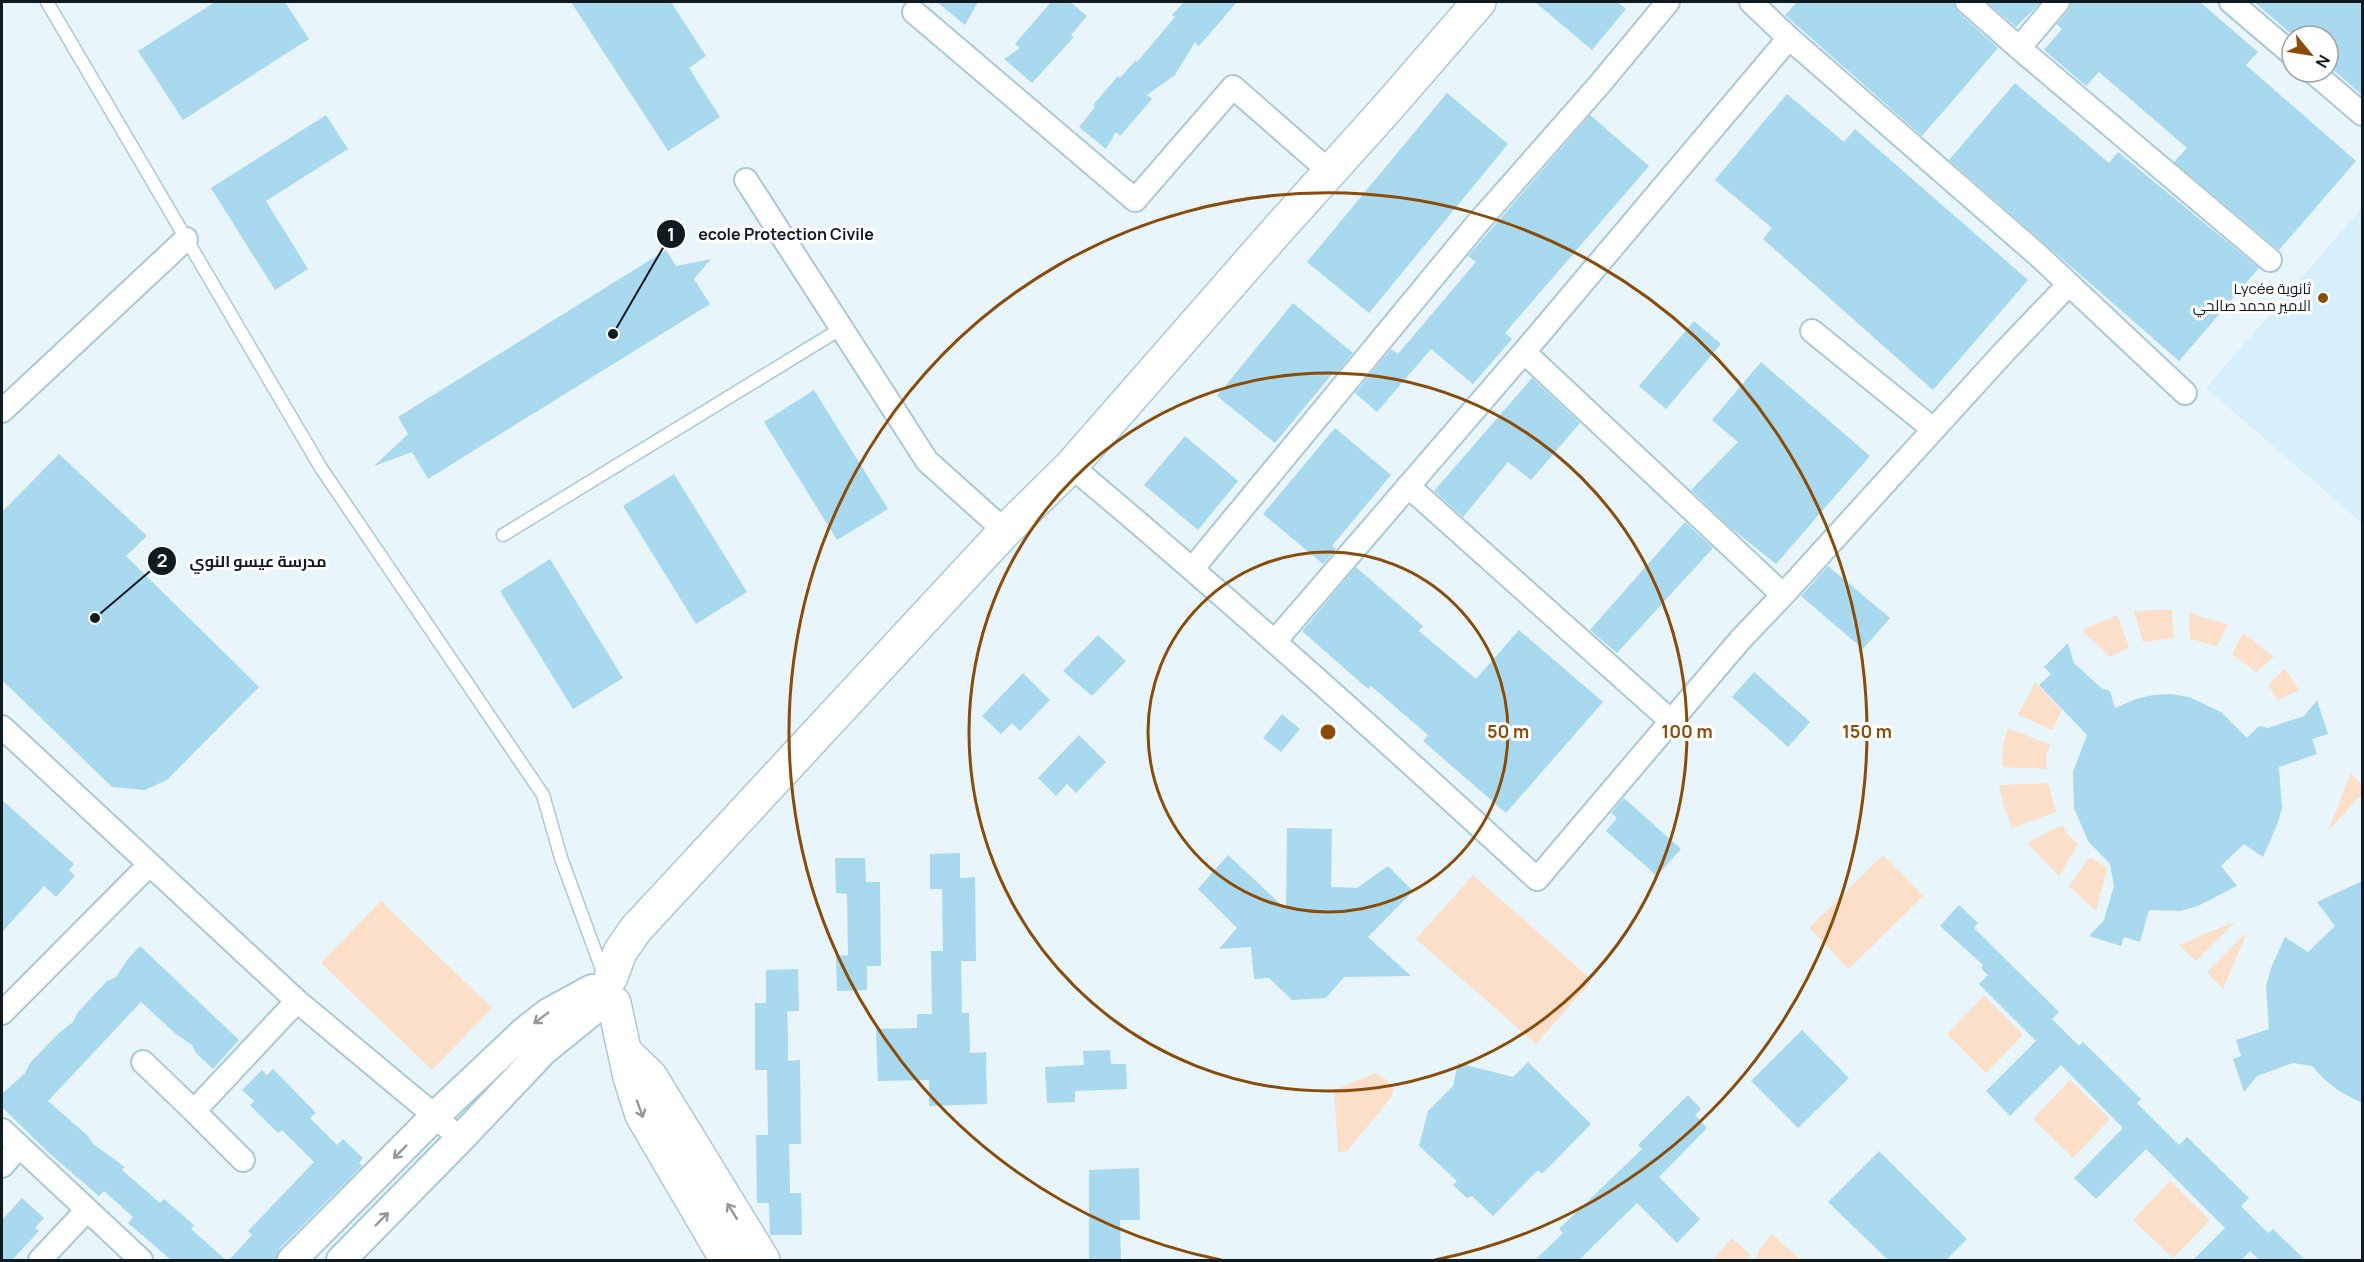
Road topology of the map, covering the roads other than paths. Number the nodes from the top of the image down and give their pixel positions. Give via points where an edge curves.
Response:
1 (47, 2) edge
2 (1479, 2) edge
3 (1668, 2) edge
4 (1750, 2) edge
5 (1967, 2) edge
6 (2058, 2) edge
7 (2231, 2) edge
8 (914, 12) dead end
9 (1789, 38) junction
10 (2280, 44) edge
11 (2019, 48) junction
12 (2327, 84) edge
13 (2362, 114) edge
14 (1330, 172) junction
15 (746, 180) dead end
16 (186, 239) junction
17 (2270, 260) dead end
18 (2068, 285) junction
19 (842, 328) junction
20 (1812, 331) dead end
21 (1524, 352) junction
22 (2184, 393) dead end
23 (2, 411) edge
24 (1934, 429) junction
25 (1071, 466) junction
26 (1408, 486) junction
27 (1005, 531) junction
28 (503, 535) dead end
29 (1193, 568) junction
30 (1782, 595) junction
31 (1275, 640) junction
32 (1671, 721) junction
33 (2, 727) edge
34 (149, 865) junction
35 (604, 989) junction
36 (297, 1001) junction
37 (2, 1013) edge
38 (626, 1052) junction
39 (143, 1062) dead end
40 (194, 1111) junction
41 (435, 1116) junction
42 (2, 1130) edge
43 (460, 1139) junction
44 (19, 1147) junction
45 (243, 1160) dead end
46 (2, 1166) edge
47 (87, 1210) junction
48 (40, 1260) edge
49 (141, 1260) edge
50 (292, 1260) edge
51 (341, 1260) edge
52 (727, 1260) edge
53 (763, 1260) edge

1 - 16 lane
2 - 14 main road
3 - 29 street via 1476,225
4 - 9 street
5 - 11 street
6 - 11 street
7 - 10 street
8 - 14 street via 1135,200 1233,87
9 - 18 street
9 - 21 street
11 - 17 street
12 - 13 street
14 - 25 main road
15 - 19 street
16 - 23 street
16 - 35 lane via 321,468 543,795
18 - 22 street
18 - 24 street
19 - 27 street via 927,461
19 - 28 lane
20 - 24 street
21 - 26 street
21 - 30 street
24 - 30 street
25 - 27 main road
25 - 29 street
26 - 31 street
26 - 32 street
27 - 35 main road via 636,929 620,952
29 - 31 street
30 - 32 street
31 - 32 street via 1537,879
33 - 34 street
34 - 36 street
34 - 37 street
35 - 38 main road
35 -> 41 street via 548,1013
35 - 43 street
36 - 40 street
36 - 41 street
38 -> 52 main road via 642,1115
53 -> 38 main road via 650,1076
39 - 40 street
40 - 45 street
41 - 43 street
41 -> 50 street
42 - 44 street
51 -> 43 street
44 - 46 street
44 - 47 street
47 - 48 street
47 - 49 street

